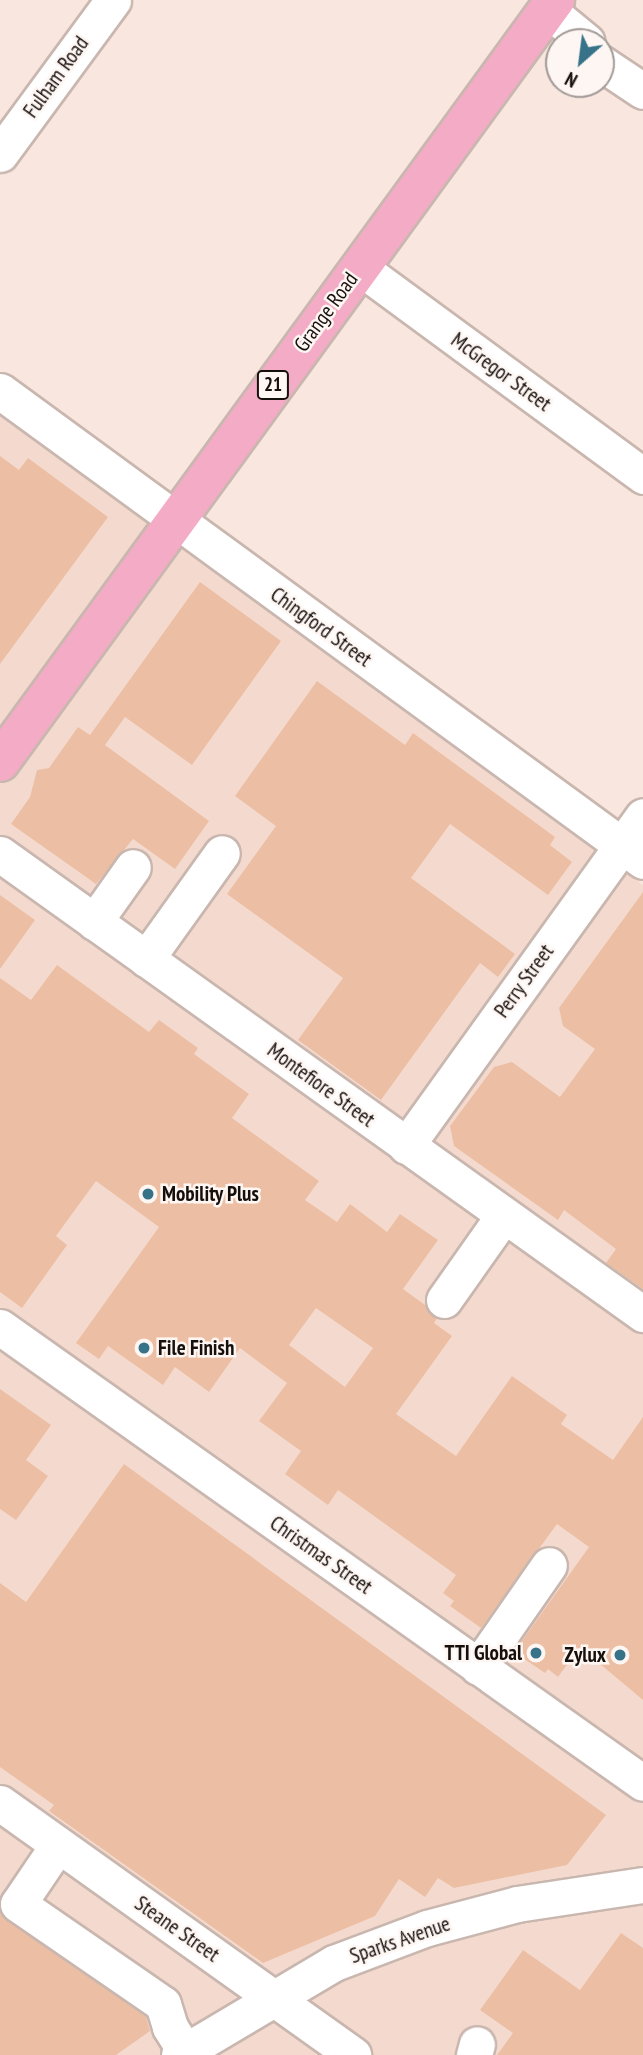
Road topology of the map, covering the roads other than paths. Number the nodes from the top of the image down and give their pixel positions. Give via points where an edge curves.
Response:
1 (113, 0) edge
2 (551, 19) edge
3 (0, 154) edge
4 (359, 267) junction
5 (0, 391) edge
6 (643, 476) edge
7 (176, 520) junction
8 (0, 762) edge
9 (643, 816) edge
10 (222, 853) dead end
11 (632, 853) edge
12 (0, 854) edge
13 (133, 867) dead end
14 (94, 922) junction
15 (146, 959) junction
16 (406, 1146) junction
17 (504, 1215) junction
18 (444, 1300) dead end
19 (643, 1314) edge
20 (0, 1327) edge
21 (549, 1565) dead end
22 (478, 1667) junction
23 (643, 1783) edge
24 (0, 1803) edge
25 (58, 1845) junction
26 (643, 1885) edge
27 (271, 1997) junction
28 (182, 2053) edge
29 (353, 2055) edge

1 - 3 street, Fulham Road
2 - 4 main road, Grange Road / 21
4 - 6 street, McGregor Street
4 - 7 main road, Grange Road / 21
5 - 7 street, Chingford Street
7 - 8 main road, Grange Road / 21
7 - 11 street, Chingford Street
9 - 11 street, Perry Street
10 - 15 street
11 - 16 street, Perry Street
12 - 14 street, Montefiore Street
13 - 14 street
14 - 15 street, Montefiore Street
15 - 16 street, Montefiore Street
16 - 17 street, Montefiore Street
17 - 18 street
17 - 19 street, Montefiore Street
20 - 22 street, Christmas Street
21 - 22 street
22 - 23 street, Christmas Street
24 - 25 street, Steane Street
25 - 27 street, Steane Street
25 - 28 street via 18,1904 163,2004
26 - 27 street, Sparks Avenue via 517,1904 427,1928 334,1963
27 - 28 street, Sparks Avenue
27 - 29 street, Steane Street

